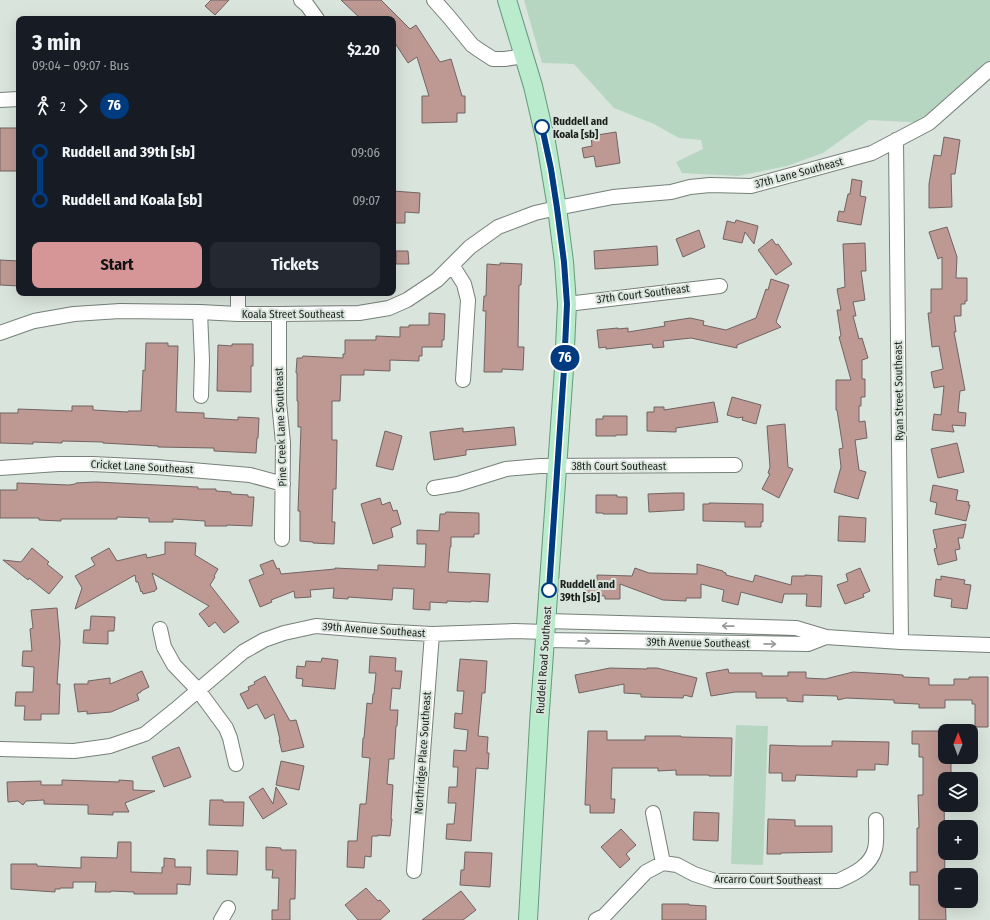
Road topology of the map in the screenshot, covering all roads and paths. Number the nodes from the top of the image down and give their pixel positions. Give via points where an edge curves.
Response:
1 (301, 0) edge
2 (434, 0) edge
3 (507, 0) edge
4 (315, 16) edge
5 (524, 56) junction
6 (990, 69) edge
7 (0, 100) edge
8 (16, 100) edge
9 (896, 140) junction
10 (557, 208) junction
11 (452, 266) junction
12 (720, 286) dead end
13 (238, 296) edge
14 (567, 304) junction
15 (200, 312) junction
16 (238, 314) junction
17 (279, 314) junction
18 (0, 333) edge
19 (463, 380) dead end
20 (201, 396) dead end
21 (735, 465) dead end
22 (558, 466) junction
23 (0, 468) edge
24 (282, 484) junction
25 (434, 488) dead end
26 (282, 539) dead end
27 (160, 630) dead end
28 (546, 631) junction
29 (432, 634) junction
30 (826, 637) junction
31 (901, 642) junction
32 (990, 645) edge
33 (198, 690) junction
34 (0, 749) edge
35 (236, 764) dead end
36 (653, 813) dead end
37 (876, 820) dead end
38 (663, 863) junction
39 (414, 871) dead end
40 (528, 920) edge
41 (596, 920) edge

1 - 4 street
2 - 5 street via 478,50 493,58
3 - 5 main road, Ruddell Road Southeast
5 - 10 main road, Ruddell Road Southeast via 546,142
6 - 9 street, 37th Lane Southeast via 929,123
7 - 8 street
9 - 10 street, 37th Lane Southeast via 872,153 752,186 690,187
9 - 31 street, Ryan Street Southeast
10 - 11 street, Koala Street Southeast via 498,227 470,247
10 - 14 main road, Ruddell Road Southeast
11 - 17 street, Koala Street Southeast via 437,280 407,300 389,308 360,313
11 - 19 street via 464,284 468,300
12 - 14 street, 37th Court Southeast
13 - 16 street
14 - 22 main road, Ruddell Road Southeast
15 - 16 street, Koala Street Southeast
15 - 18 street, Koala Street Southeast via 120,311 74,314 34,321
15 - 20 street
16 - 17 street, Koala Street Southeast
17 - 24 street, Pine Creek Lane Southeast
21 - 22 street, 38th Court Southeast
22 - 25 street, 38th Court Southeast via 506,469 458,484
22 - 28 main road, Ruddell Road Southeast
23 - 24 street, Cricket Lane Southeast via 58,464 156,467 250,475
24 - 26 street, Pine Creek Lane Southeast
27 - 33 street via 164,647 174,665
28 - 29 street, 39th Avenue Southeast
30 -> 28 street, 39th Avenue Southeast via 796,628
28 -> 30 street, 39th Avenue Southeast via 808,644
28 - 40 main road, Ruddell Road Southeast
29 - 33 street, 39th Avenue Southeast via 316,626 284,633 264,640 243,652
29 - 39 street, Northridge Place Southeast
30 - 31 street, 39th Avenue Southeast
31 - 32 street, 39th Avenue Southeast
33 - 34 street via 144,734 110,746 74,751
33 - 35 street via 226,728
36 - 38 street
37 - 38 street, Arcarro Court Southeast via 875,848 869,862 855,873 838,881 715,881 677,865
38 - 41 street via 646,872 604,916

